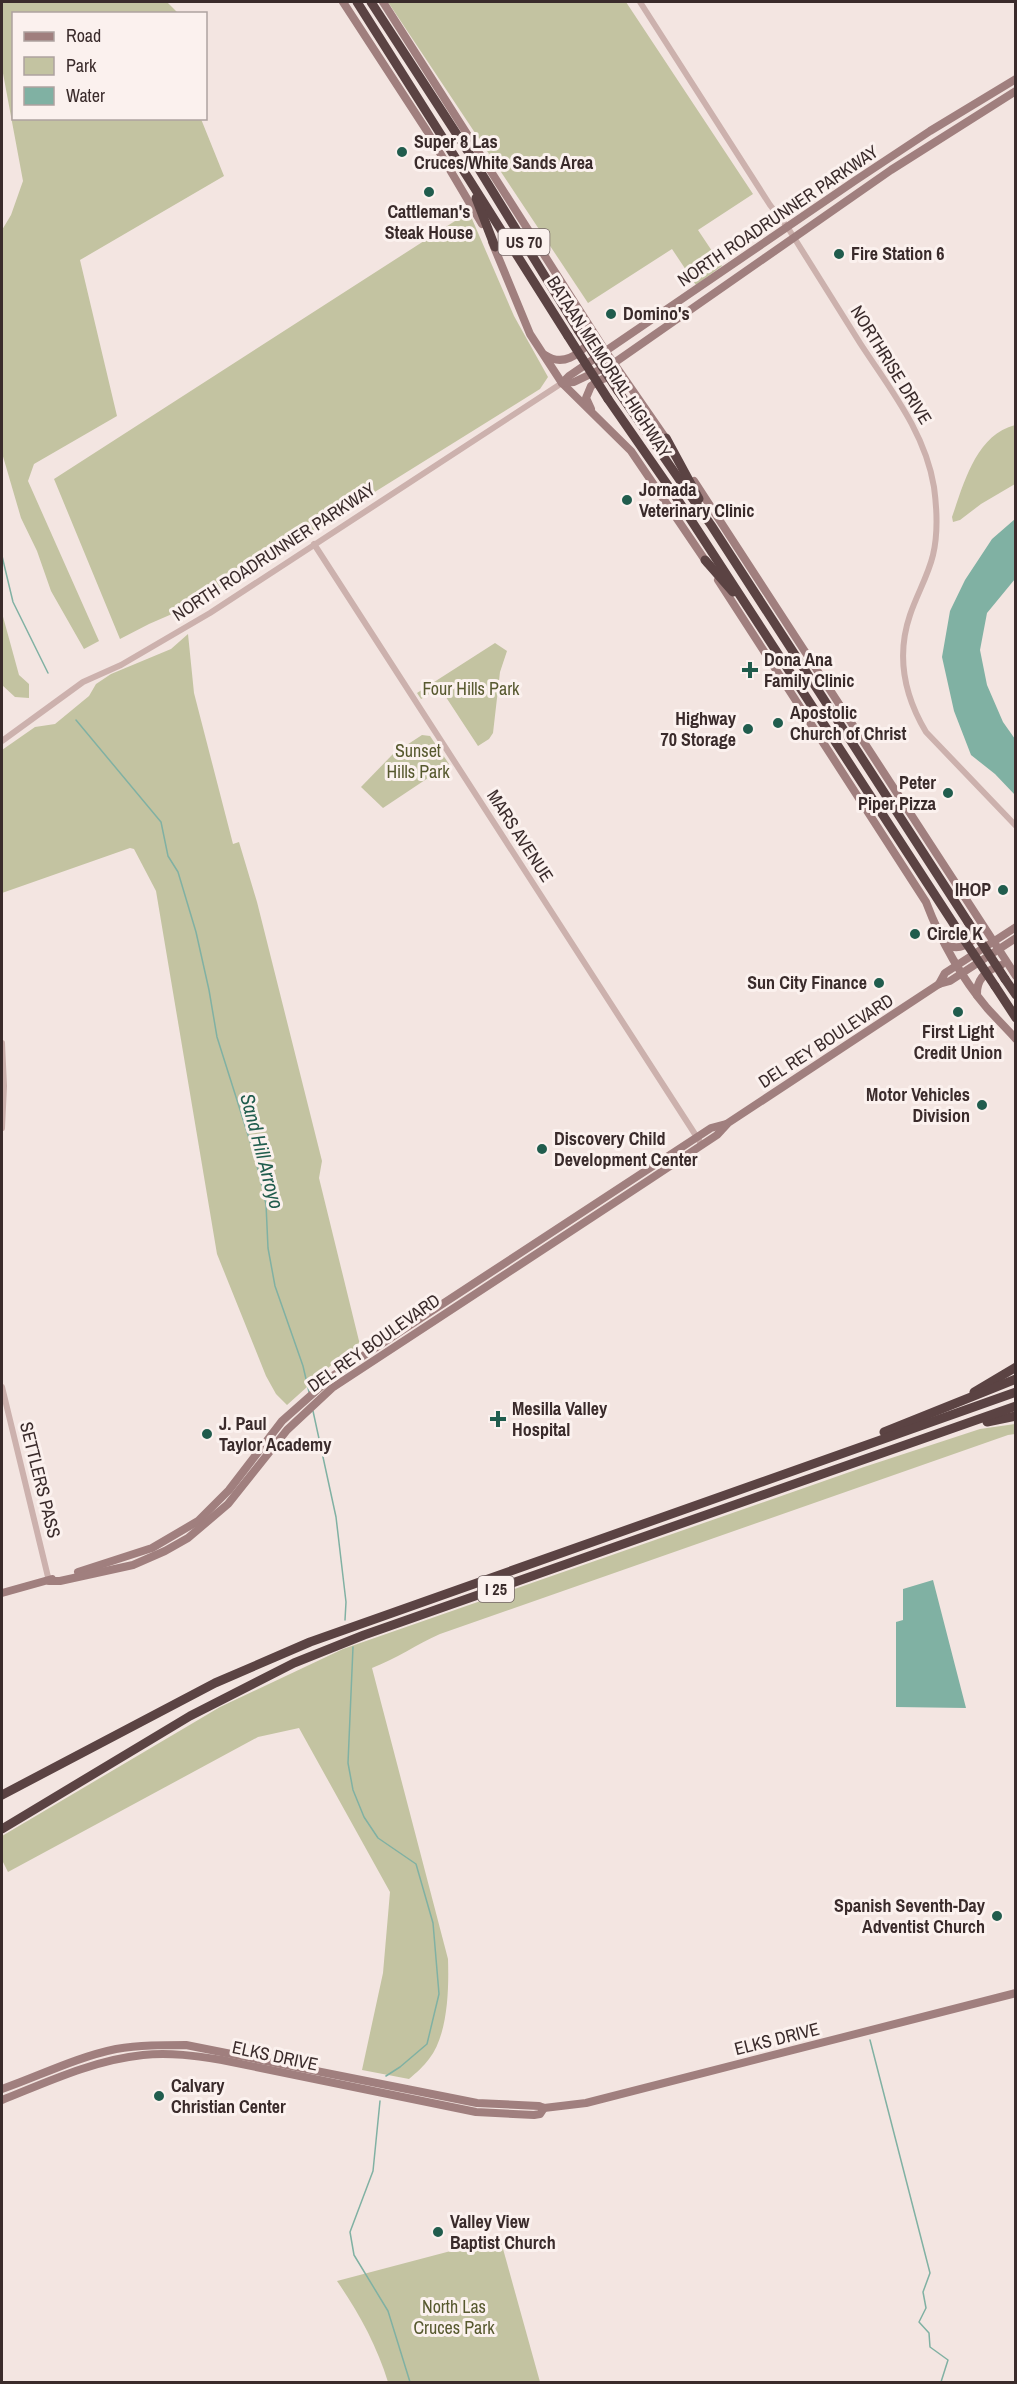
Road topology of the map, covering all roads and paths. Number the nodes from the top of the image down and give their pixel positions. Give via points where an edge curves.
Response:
1 (343, 2) edge
2 (357, 2) edge
3 (371, 2) edge
4 (382, 2) edge
5 (640, 2) edge
6 (1016, 79) edge
7 (1016, 91) edge
8 (468, 176) junction
9 (788, 228) junction
10 (794, 237) junction
11 (495, 247) junction
12 (730, 266) junction
13 (736, 276) junction
14 (678, 303) junction
15 (685, 313) junction
16 (585, 318) junction
17 (655, 318) junction
18 (662, 329) junction
19 (542, 352) junction
20 (606, 352) junction
21 (614, 363) junction
22 (562, 383) junction
23 (630, 386) junction
24 (597, 418) junction
25 (666, 438) junction
26 (711, 525) junction
27 (314, 544) junction
28 (705, 560) junction
29 (753, 614) junction
30 (2, 741) edge
31 (1016, 826) edge
32 (981, 923) junction
33 (1016, 927) edge
34 (1016, 938) edge
35 (993, 941) junction
36 (945, 943) junction
37 (998, 949) junction
38 (957, 965) junction
39 (963, 973) junction
40 (1013, 973) edge
41 (939, 984) junction
42 (977, 995) junction
43 (1016, 995) edge
44 (1016, 1018) edge
45 (1016, 1039) edge
46 (2, 1043) edge
47 (2, 1128) edge
48 (700, 1141) junction
49 (592, 1206) junction
50 (580, 1214) junction
51 (597, 1214) junction
52 (585, 1222) junction
53 (560, 1227) junction
54 (518, 1254) junction
55 (532, 1256) junction
56 (506, 1273) junction
57 (1016, 1367) edge
58 (1016, 1379) edge
59 (2, 1387) edge
60 (1016, 1392) edge
61 (1016, 1406) edge
62 (941, 1409) junction
63 (1016, 1416) edge
64 (923, 1438) junction
65 (830, 1458) junction
66 (49, 1581) junction
67 (2, 1593) edge
68 (2, 1795) edge
69 (2, 1829) edge
70 (1016, 1993) edge
71 (2, 2089) edge
72 (2, 2100) edge
73 (544, 2108) junction

1 - 11 main road
2 - 8 highway, BATAAN MEMORIAL HIGHWAY / US 70
3 - 26 highway, BATAAN MEMORIAL HIGHWAY / US 70, bridge via 578,330
4 - 16 main road
5 - 9 street, NORTHRISE DRIVE
6 - 9 main road, NORTH ROADRUNNER PARKWAY via 930,131
7 - 10 main road, NORTH ROADRUNNER PARKWAY
8 - 11 highway
8 - 29 highway, BATAAN MEMORIAL HIGHWAY / US 70, bridge via 567,336
9 - 10 street, NORTHRISE DRIVE
9 - 12 main road, NORTH ROADRUNNER PARKWAY
10 - 13 main road, NORTH ROADRUNNER PARKWAY
10 - 31 street, NORTHRISE DRIVE via 905,411 929,465 936,532 929,569 910,614 904,641 903,666 910,701 926,732
11 - 19 main road via 530,334
12 - 13 main road
12 - 14 main road, NORTH ROADRUNNER PARKWAY
13 - 15 main road, NORTH ROADRUNNER PARKWAY
14 - 15 main road
14 - 17 main road, NORTH ROADRUNNER PARKWAY
15 - 18 main road, NORTH ROADRUNNER PARKWAY
16 - 19 main road via 591,341 584,348 559,362
16 - 20 main road
17 - 18 main road
17 - 20 main road, NORTH ROADRUNNER PARKWAY
18 - 21 main road, NORTH ROADRUNNER PARKWAY
19 - 22 main road
20 - 21 main road
20 - 22 main road, NORTH ROADRUNNER PARKWAY
21 - 22 main road, NORTH ROADRUNNER PARKWAY via 574,382
21 - 23 main road
22 - 24 main road
22 - 27 street, NORTH ROADRUNNER PARKWAY
23 - 24 main road via 613,376 591,386 587,402
23 - 25 main road
24 - 28 main road via 630,451
25 - 26 highway
25 - 32 main road
26 - 43 highway, BATAAN MEMORIAL HIGHWAY / US 70, bridge
27 - 30 street, NORTH ROADRUNNER PARKWAY via 210,613 83,682
27 - 48 street, MARS AVENUE
28 - 29 highway
28 - 36 main road via 926,902
29 - 44 highway, BATAAN MEMORIAL HIGHWAY / US 70, bridge
32 - 35 main road
32 - 36 main road via 976,937 963,946 955,948
33 - 35 main road, DEL REY BOULEVARD
34 - 37 main road, DEL REY BOULEVARD
35 - 37 main road
35 - 38 main road, DEL REY BOULEVARD
36 - 38 main road
37 - 39 main road, DEL REY BOULEVARD
37 - 40 main road
38 - 39 main road
38 - 41 main road, DEL REY BOULEVARD via 942,975
39 - 41 main road, DEL REY BOULEVARD
39 - 42 main road
40 - 42 main road via 998,966 977,984
41 - 48 main road, DEL REY BOULEVARD via 728,1123 711,1128
42 - 45 main road
46 - 47 street
48 - 49 main road, DEL REY BOULEVARD
48 - 51 main road, DEL REY BOULEVARD
49 - 50 main road, DEL REY BOULEVARD
49 - 51 main road
50 - 52 main road
50 - 53 main road, DEL REY BOULEVARD
51 - 52 main road, DEL REY BOULEVARD
52 - 55 main road, DEL REY BOULEVARD
53 - 54 main road, DEL REY BOULEVARD
53 - 55 main road via 554,1236 534,1248
54 - 55 main road
54 - 56 main road
54 - 66 main road, DEL REY BOULEVARD via 341,1370 294,1409 223,1497 190,1526 145,1551
55 - 56 main road, DEL REY BOULEVARD
56 - 66 main road, DEL REY BOULEVARD via 332,1388 287,1430 228,1504 181,1543 133,1565
57 - 62 highway
58 - 62 highway
59 - 66 street, SETTLERS PASS
60 - 65 highway, I 25
61 - 64 highway, I 25
62 - 65 highway
63 - 64 highway
64 - 69 highway, I 25 via 364,1635 294,1664 190,1716
65 - 68 highway, I 25 via 291,1650 214,1683
66 - 67 main road, DEL REY BOULEVARD
70 - 73 main road, ELKS DRIVE via 586,2103
71 - 73 main road, ELKS DRIVE via 114,2050 142,2045 186,2045 467,2101
72 - 73 main road, ELKS DRIVE via 116,2059 157,2054 211,2058 476,2112 534,2115

